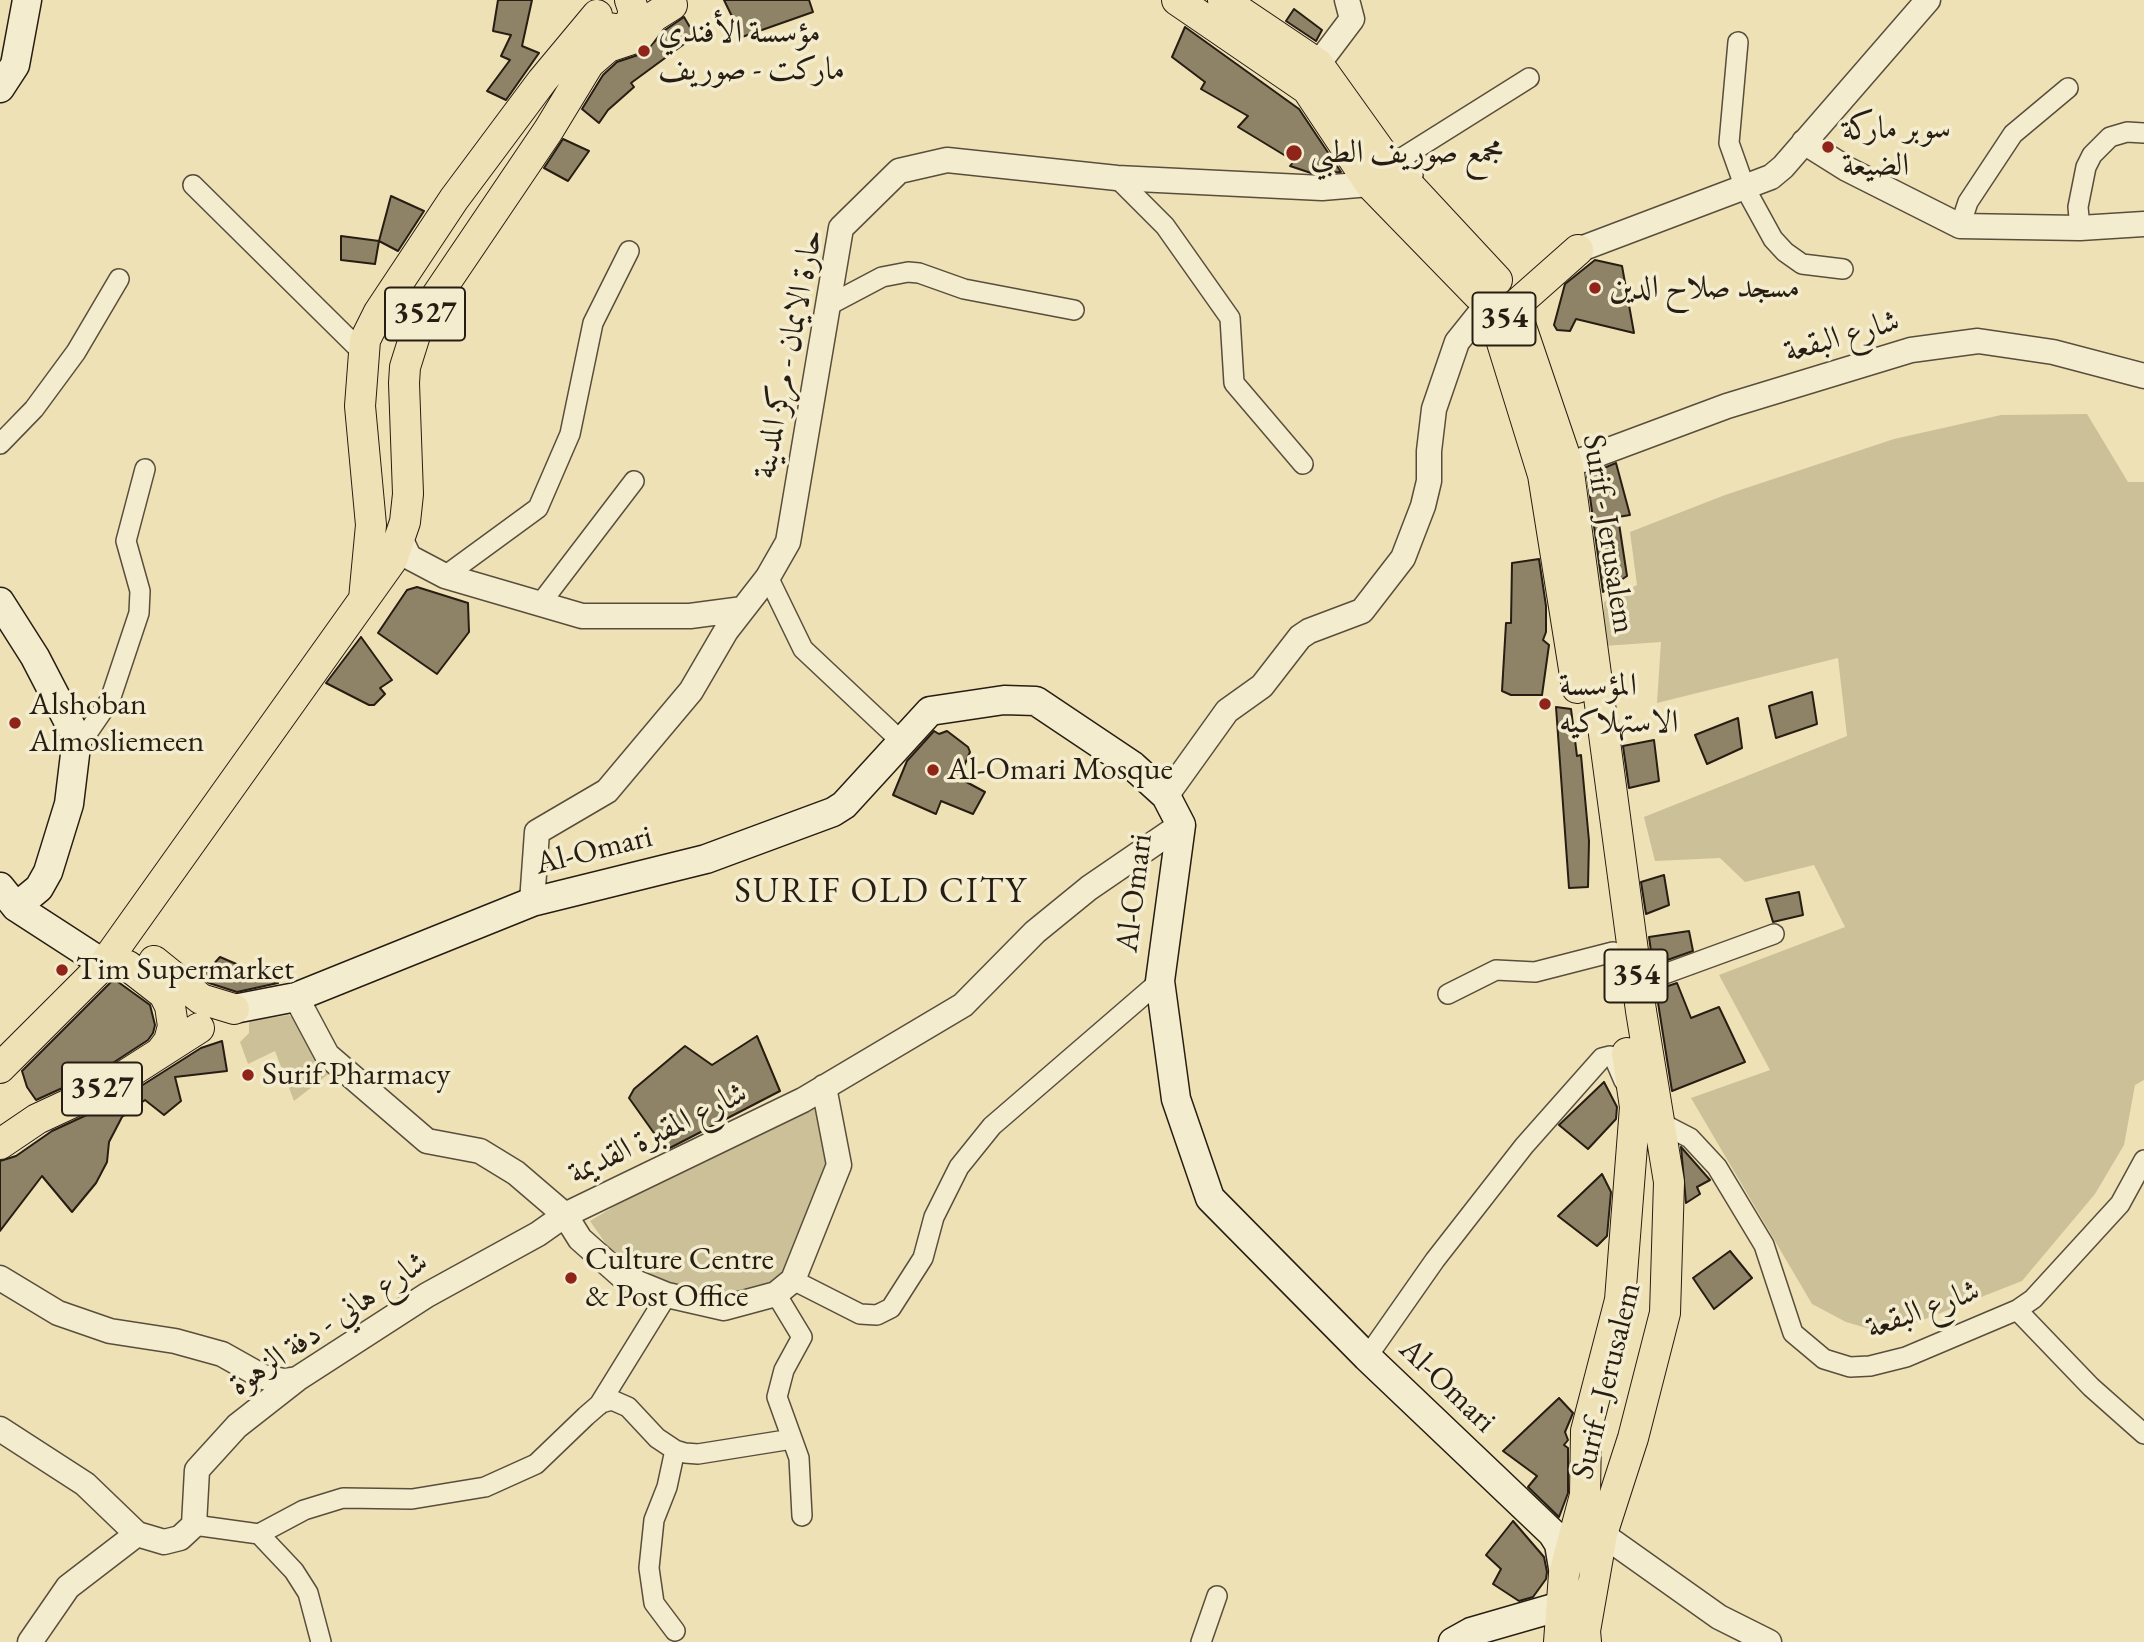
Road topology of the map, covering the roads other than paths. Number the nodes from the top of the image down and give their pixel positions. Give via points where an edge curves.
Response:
1 (27, 0) edge
2 (1177, 0) edge
3 (1223, 0) edge
4 (1348, 0) edge
5 (1928, 0) edge
6 (679, 2) edge
7 (611, 10) edge
8 (1738, 42) dead end
9 (591, 62) junction
10 (1318, 64) junction
11 (1529, 78) dead end
12 (0, 88) edge
13 (2068, 88) dead end
14 (2144, 133) edge
15 (1804, 142) junction
16 (1117, 178) junction
17 (1370, 184) junction
18 (192, 185) dead end
19 (1745, 188) junction
20 (1417, 194) junction
21 (2144, 224) edge
22 (1960, 226) junction
23 (2080, 228) junction
24 (1578, 250) joint
25 (629, 251) dead end
26 (1843, 269) dead end
27 (119, 279) dead end
28 (1499, 300) junction
29 (829, 305) junction
30 (1074, 310) dead end
31 (363, 353) junction
32 (2144, 376) edge
33 (0, 444) edge
34 (1303, 464) dead end
35 (145, 469) dead end
36 (1555, 470) junction
37 (634, 481) dead end
38 (402, 529) junction
39 (445, 576) junction
40 (768, 577) junction
41 (364, 600) junction
42 (0, 602) edge
43 (540, 604) junction
44 (743, 609) junction
45 (903, 743) junction
46 (77, 748) junction
47 (1166, 796) junction
48 (1181, 825) junction
49 (8, 897) edge
50 (532, 902) junction
51 (1774, 934) dead end
52 (125, 935) junction
53 (1613, 952) junction
54 (104, 964) junction
55 (1160, 981) junction
56 (1637, 984) junction
57 (1448, 994) dead end
58 (296, 997) junction
59 (217, 1013) junction
60 (160, 1054) junction
61 (0, 1069) edge
62 (824, 1087) junction
63 (1652, 1116) junction
64 (37, 1119) junction
65 (0, 1121) edge
66 (0, 1144) edge
67 (2144, 1160) edge
68 (565, 1215) junction
69 (0, 1278) edge
70 (785, 1287) junction
71 (667, 1295) junction
72 (2017, 1310) junction
73 (1367, 1357) junction
74 (297, 1379) junction
75 (599, 1405) junction
76 (0, 1429) edge
77 (2144, 1434) edge
78 (792, 1439) junction
79 (675, 1450) junction
80 (1620, 1483) junction
81 (1585, 1495) junction
82 (802, 1516) dead end
83 (1538, 1522) junction
84 (194, 1525) junction
85 (137, 1534) junction
86 (259, 1534) junction
87 (1602, 1534) junction
88 (1563, 1574) junction
89 (1217, 1596) dead end
90 (1561, 1606) junction
91 (674, 1631) dead end
92 (30, 1642) edge
93 (321, 1642) edge
94 (1201, 1642) edge
95 (1453, 1642) edge
96 (1559, 1642) edge
97 (1586, 1642) edge
98 (1769, 1642) edge

1 - 12 main road via 15,65
2 - 17 main road, 354 via 1307,89
3 - 10 main road
4 - 10 street via 1352,19
5 - 15 street
6 - 7 main road
6 - 9 main road via 653,17 638,37 608,47
7 - 9 main road, 3527
7 - 31 main road, 3527 via 588,18 555,55 542,81 379,313
8 - 19 street via 1729,143
9 - 38 main road, 3527 via 416,332 405,367 408,495
10 - 20 main road via 1391,166
11 - 20 street via 1400,159 1424,187
13 - 22 street via 2013,134 1968,202
14 - 23 street via 2110,137 2092,155 2078,207
15 - 19 street via 1771,177
15 - 22 street
16 - 17 street, حارة الايمان - مركز المدينة via 1322,188
16 - 29 street, حارة الايمان - مركز المدينة via 947,160 899,171 841,228
16 - 34 street via 1165,226 1230,318 1234,383
17 - 20 main road via 1400,181
17 - 28 main road, 354
18 - 31 street
19 - 24 street
19 - 26 street via 1785,252 1802,264
20 - 28 main road
21 - 23 street
22 - 23 street
24 - 28 main road
25 - 39 street via 593,323 570,434 538,508
27 - 33 street via 76,352 34,409
28 - 36 main road, Surif - Jerusalem / 354
28 - 47 street via 1457,342 1434,409 1423,506 1403,558 1362,611 1308,631 1262,686 1227,711
29 - 30 street via 882,277 908,272 964,289
29 - 40 street, حارة الايمان - مركز المدينة via 788,542
31 - 41 main road, 3527 via 360,406 371,526
32 - 36 street, شارع البقعة via 2053,352 1978,341 1911,350 1727,406
35 - 46 street via 126,541 139,590 139,613 110,700
36 - 53 main road, Surif - Jerusalem / 354
36 - 56 main road, Surif - Jerusalem / 354
37 - 43 street
38 - 39 street via 409,557
38 - 41 main road, 3527 via 392,559
39 - 43 street
40 - 44 street, حارة الايمان - مركز المدينة
40 - 45 street via 803,649
41 - 52 main road, 3527
42 - 46 main road via 72,727
43 - 44 street via 582,617 690,616
44 - 50 street, حارة الايمان - مركز المدينة via 691,691 607,791 537,832
45 - 47 main road, Al-Omari via 930,711 1004,700 1036,702 1133,766
45 - 50 main road, Al-Omari via 833,812 706,859
46 - 49 main road via 68,804 48,872 39,888
47 - 48 main road, Al-Omari
48 - 55 main road, Al-Omari
48 - 62 street, شارع المقبرة القديمة via 1088,888 1035,932 963,1005
49 - 54 main road
50 - 58 main road, Al-Omari
51 - 56 street
52 - 54 main road, 3527
52 - 59 main road
53 - 57 street via 1535,971 1496,970
53 - 63 main road, Surif - Jerusalem / 354
54 - 60 main road, 3527 via 115,961 128,966 168,999 173,1030
54 - 61 main road, 3527
55 - 70 street via 992,1126 958,1167 934,1217 923,1258 891,1308 877,1315 860,1314
55 - 73 main road, Al-Omari via 1177,1099 1210,1198
56 - 63 main road, Surif - Jerusalem / 354
58 - 59 main road, Al-Omari
58 - 68 street via 327,1055 427,1141 480,1152 516,1173
59 - 60 main road, 3527
60 - 64 main road, 3527 via 110,1086
62 - 68 street, شارع المقبرة القديمة
62 - 70 street via 839,1165
63 - 72 street, شارع البقعة via 1690,1138 1717,1167 1764,1245 1788,1324 1802,1343 1824,1359 1850,1367 1888,1363
63 - 73 street via 1615,1060 1602,1058 1524,1146
63 - 80 main road, Surif - Jerusalem / 354 via 1669,1182 1665,1312
63 - 81 main road, Surif - Jerusalem via 1652,1112 1645,1115 1633,1140 1620,1300 1586,1431
64 - 65 main road, 3527 via 23,1125
64 - 66 main road, 3527
67 - 72 street, شارع البقعة via 2120,1204 2033,1299
68 - 71 street, شارع المقبرة القديمة via 580,1239 623,1277
68 - 74 street, شارع هاني - دفة الزهوة via 427,1295
69 - 74 street via 58,1313 110,1331 222,1354 263,1377
70 - 71 street, شارع المقبرة القديمة via 724,1308
70 - 78 street via 802,1337 784,1370 777,1397
71 - 75 street
72 - 77 street
73 - 83 main road, Al-Omari
74 - 84 street, شارع هاني - دفة الزهوة via 237,1426 197,1470
75 - 79 street via 612,1400 623,1403
75 - 86 street via 549,1454 507,1479 437,1497 343,1498 304,1510
76 - 85 street via 85,1484
78 - 79 street via 698,1454
78 - 82 street via 799,1458
79 - 91 street via 654,1520 649,1569 654,1603
80 - 81 main road via 1600,1507 1589,1505
80 - 87 main road, Surif - Jerusalem / 354
81 - 83 main road via 1560,1522
81 - 87 main road via 1587,1522
81 - 88 main road, Surif - Jerusalem
83 - 88 main road, Al-Omari via 1558,1542
84 - 85 street via 180,1538 164,1542
84 - 86 street
85 - 92 street via 68,1587
86 - 93 street via 308,1593
87 - 96 main road via 1590,1536 1580,1548
87 - 97 main road, Surif - Jerusalem / 354
87 - 98 street via 1719,1617
88 - 90 main road, Surif - Jerusalem
89 - 94 street
90 - 95 main road via 1471,1632
90 - 96 main road, Surif - Jerusalem

